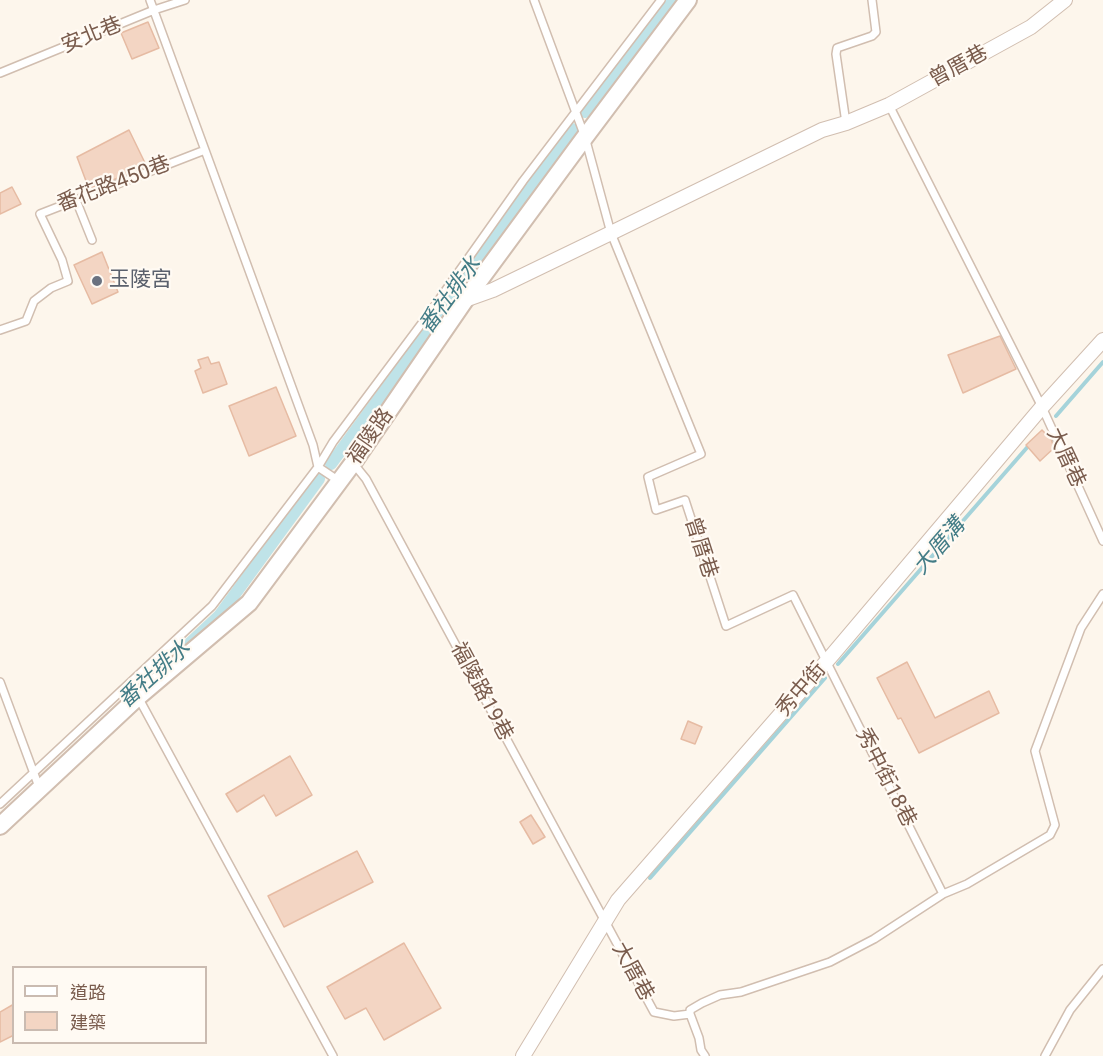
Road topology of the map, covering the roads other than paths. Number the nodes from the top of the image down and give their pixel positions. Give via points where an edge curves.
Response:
1 (150, 0) edge
2 (185, 0) edge
3 (534, 0) edge
4 (661, 0) edge
5 (688, 0) edge
6 (872, 0) edge
7 (1065, 0) edge
8 (154, 10) junction
9 (0, 73) edge
10 (889, 105) junction
11 (576, 114) junction
12 (846, 123) junction
13 (585, 137) junction
14 (205, 150) junction
15 (76, 201) junction
16 (611, 233) junction
17 (92, 240) dead end
18 (465, 300) junction
19 (0, 330) edge
20 (1103, 340) edge
21 (1042, 407) junction
22 (353, 463) junction
23 (318, 467) junction
24 (339, 481) junction
25 (1103, 541) edge
26 (1103, 594) edge
27 (826, 662) junction
28 (0, 682) edge
29 (138, 698) junction
30 (33, 773) junction
31 (39, 789) junction
32 (0, 804) edge
33 (0, 826) edge
34 (943, 894) junction
35 (605, 923) junction
36 (1103, 969) edge
37 (690, 1014) junction
38 (333, 1056) edge
39 (523, 1056) edge
40 (705, 1056) edge
41 (1045, 1056) edge

1 - 8 lane
2 - 8 lane, 安北巷
3 - 11 lane
4 - 11 lane
5 - 13 street, 福陵路
6 - 12 lane via 876,32 837,48
7 - 10 street, 曾厝巷 via 1031,27
8 - 9 lane, 安北巷
8 - 14 lane
10 - 12 street, 曾厝巷
10 - 21 lane, 大厝巷
11 - 13 lane
11 - 23 lane via 523,181
12 - 16 street, 曾厝巷 via 822,130
13 - 16 lane, 曾厝巷
13 - 18 street, 福陵路
14 - 15 lane, 番花路450巷
14 - 23 lane
15 - 17 lane
15 - 19 lane, 番花路450巷 via 40,214 68,281 34,301 26,321
16 - 18 street, 曾厝巷
16 - 27 lane, 曾厝巷 via 701,454 648,477 656,510 685,500 726,626 793,595
18 - 22 street, 福陵路
20 - 21 street, 秀中街
21 - 25 lane, 大厝巷
21 - 27 street, 秀中街
22 - 24 street, 福陵路
22 - 35 lane, 福陵路19巷 via 366,478
23 - 24 lane
23 - 30 lane via 212,606
24 - 29 street, 福陵路 via 249,603
26 - 34 lane via 1081,628 1035,751 1055,825 1050,835
27 - 34 lane, 秀中街18巷
27 - 35 street, 秀中街 via 618,900
28 - 30 lane
29 - 31 street, 福陵路
29 - 38 lane
30 - 31 lane
30 - 32 lane
31 - 33 street, 福陵路
34 - 37 lane via 830,962 741,992 720,995 702,1002
35 - 37 lane, 大厝巷 via 654,1012
35 - 39 street, 秀中街
36 - 41 lane via 1070,1010
37 - 40 lane

